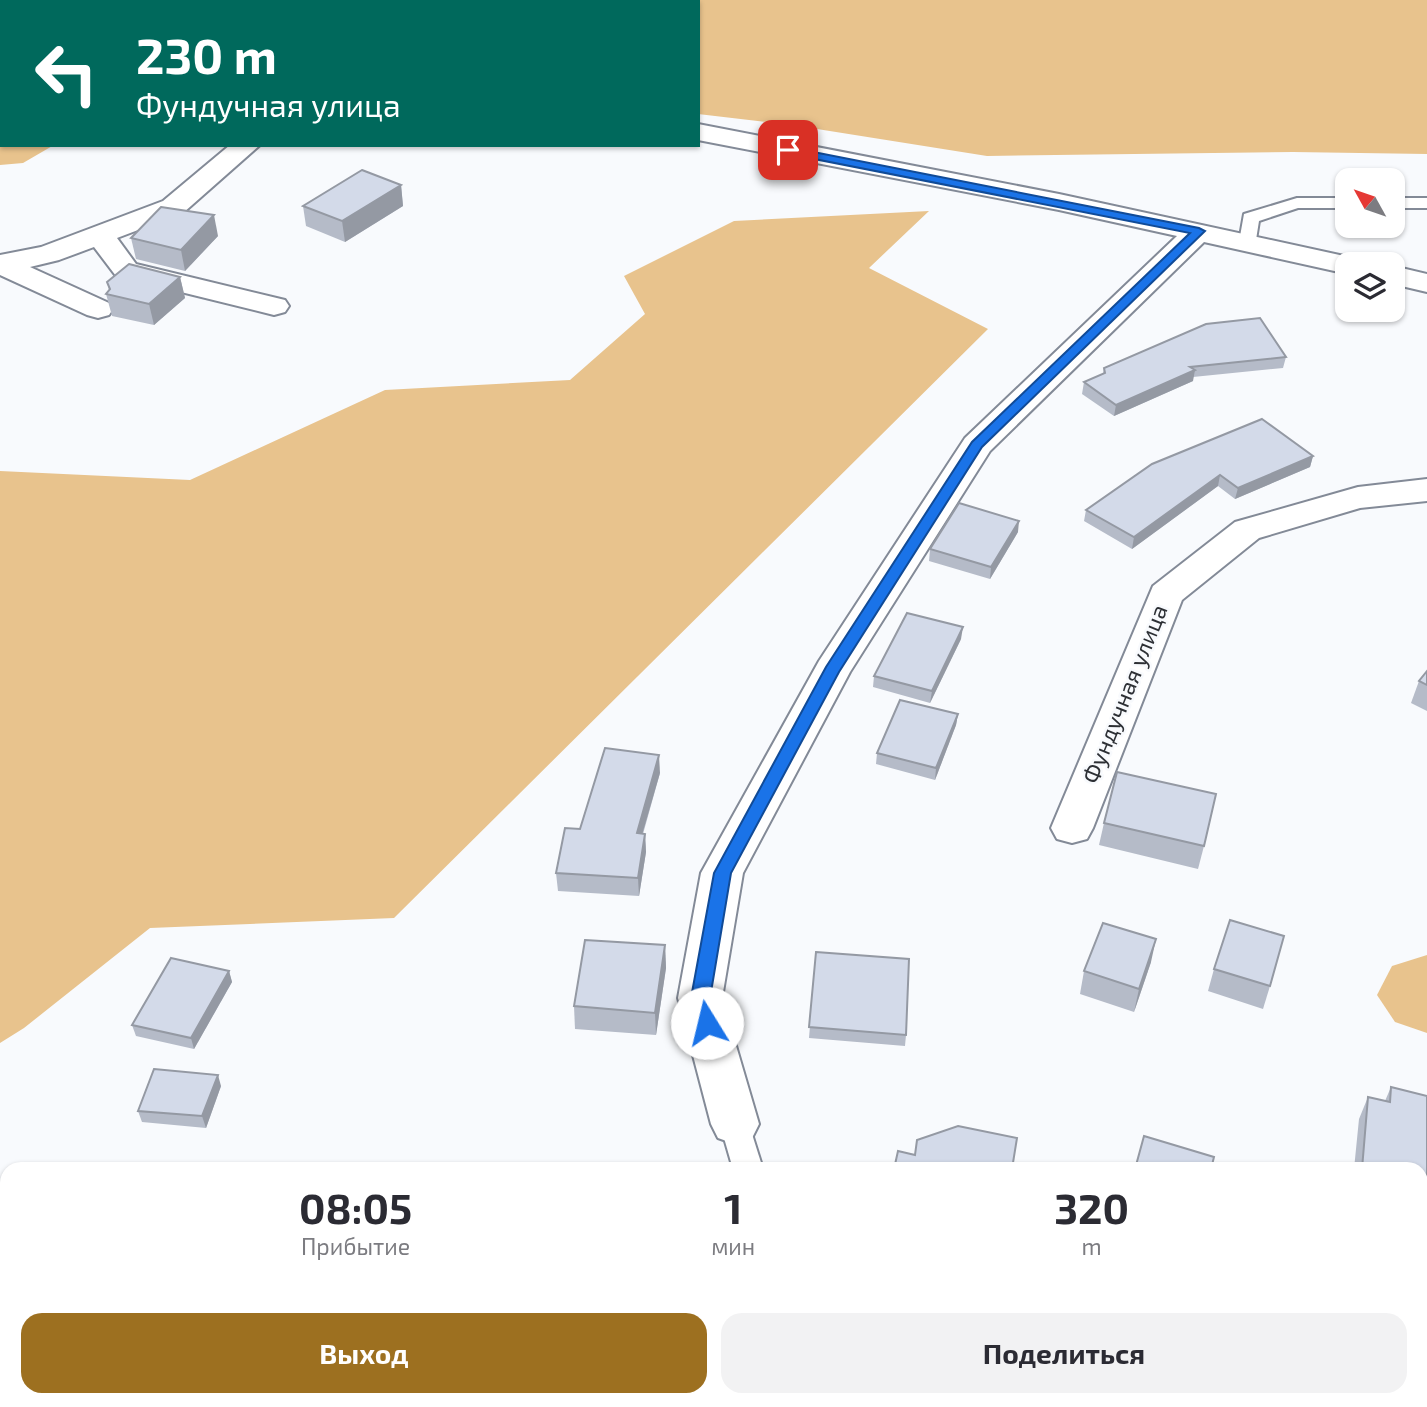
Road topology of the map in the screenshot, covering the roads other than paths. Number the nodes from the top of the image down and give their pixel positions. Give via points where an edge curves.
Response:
1 (700, 132) edge
2 (245, 147) edge
3 (1335, 203) edge
4 (1405, 203) edge
5 (1427, 203) edge
6 (1199, 231) junction
7 (100, 236) junction
8 (1248, 242) junction
9 (1335, 262) edge
10 (1405, 278) edge
11 (1427, 283) edge
12 (274, 306) dead end
13 (97, 309) dead end
14 (1427, 491) edge
15 (1072, 828) dead end
16 (735, 1124) joint
17 (746, 1162) edge

1 - 6 street
2 - 7 street via 173,207
3 - 8 lane via 1297,203 1250,219
4 - 5 lane
6 - 8 street
6 - 16 street via 977,445 832,670 722,873 700,998
7 - 12 street via 126,270
7 - 13 street via 49,254 0,264
8 - 9 street
10 - 11 street
14 - 15 street, Фундучная улица via 1357,498 1247,530 1166,594
16 - 17 lane

